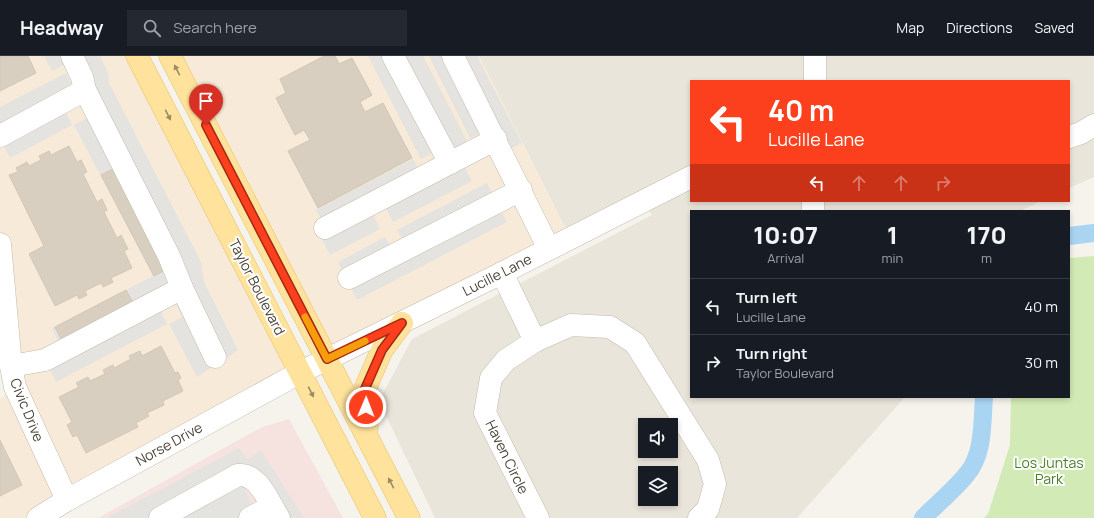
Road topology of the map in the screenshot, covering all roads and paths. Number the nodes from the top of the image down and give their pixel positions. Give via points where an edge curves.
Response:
1 (72, 56) edge
2 (137, 56) edge
3 (170, 56) edge
4 (393, 56) edge
5 (453, 56) edge
6 (815, 56) edge
7 (815, 80) edge
8 (85, 90) junction
9 (1094, 125) edge
10 (0, 136) edge
11 (1070, 137) edge
12 (496, 139) junction
13 (450, 163) junction
14 (690, 178) edge
15 (521, 190) junction
16 (325, 228) dead end
17 (0, 244) edge
18 (549, 249) junction
19 (502, 273) junction
20 (349, 278) dead end
21 (182, 288) junction
22 (402, 323) junction
23 (535, 341) junction
24 (215, 357) dead end
25 (327, 359) junction
26 (301, 372) junction
27 (6, 383) edge
28 (368, 438) junction
29 (64, 507) edge
30 (275, 512) edge
31 (38, 518) edge
32 (160, 518) edge
33 (250, 518) edge
34 (375, 518) edge
35 (409, 518) edge
36 (538, 518) edge
37 (699, 518) edge

1 - 8 street
2 -> 26 main road, Taylor Boulevard
25 -> 3 main road, Taylor Boulevard
4 - 13 street
5 - 12 street
6 - 7 street
8 - 10 street
8 - 21 street via 169,256
9 - 11 street
12 - 13 street
12 - 15 street
13 - 16 street
14 - 18 street, Lucille Lane
15 - 18 street
15 - 20 street
17 - 27 street, Civic Drive
18 - 19 street, Lucille Lane
19 - 22 street, Lucille Lane
19 - 23 street
21 - 24 street
21 - 27 street
22 - 25 street, Lucille Lane
22 - 28 main road via 382,350 364,391
23 - 36 street, Haven Circle via 506,360 491,378 485,413
23 - 37 street, Haven Circle via 571,325 610,327 635,344 708,460 715,484 708,509
25 - 26 street, Lucille Lane
25 - 28 main road, Taylor Boulevard
26 - 29 street, Norse Drive
26 -> 34 main road, Taylor Boulevard
27 - 29 street, Civic Drive
35 -> 28 main road, Taylor Boulevard
29 - 31 street, Norse Drive
30 - 32 street via 256,480 242,474
30 - 33 street

